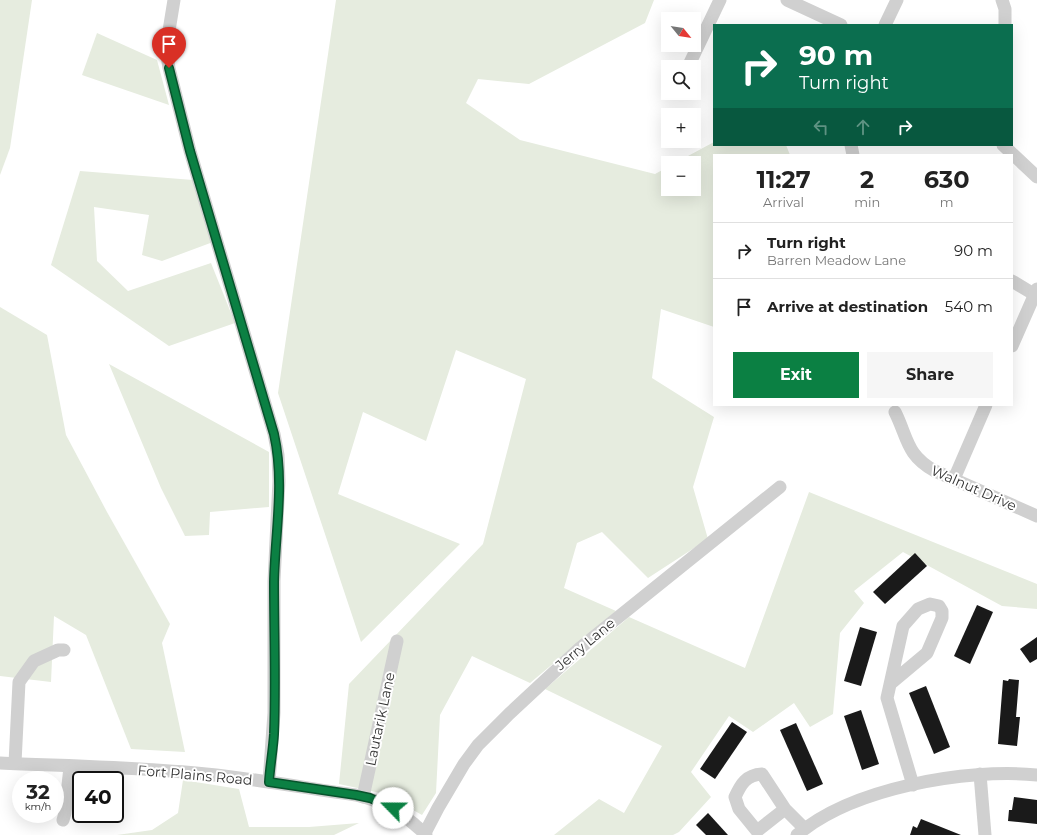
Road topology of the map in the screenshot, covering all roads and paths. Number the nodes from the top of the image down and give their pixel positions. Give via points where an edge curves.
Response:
1 (174, 0) edge
2 (720, 0) edge
3 (787, 0) edge
4 (897, 0) edge
5 (1002, 0) edge
6 (839, 24) edge
7 (886, 24) edge
8 (1005, 24) edge
9 (691, 60) edge
10 (1004, 146) edge
11 (1013, 154) edge
12 (1013, 154) edge
13 (1037, 177) edge
14 (1013, 282) edge
15 (1036, 293) edge
16 (1013, 344) edge
17 (986, 406) edge
18 (895, 412) dead end
19 (954, 479) junction
20 (780, 486) dead end
21 (1037, 516) edge
22 (397, 641) dead end
23 (64, 650) dead end
24 (890, 684) junction
25 (0, 763) edge
26 (15, 764) junction
27 (70, 767) junction
28 (980, 774) junction
29 (1037, 774) edge
30 (269, 782) junction
31 (913, 785) junction
32 (363, 797) junction
33 (786, 809) dead end
34 (64, 818) edge
35 (801, 832) edge
36 (425, 834) edge
37 (985, 835) edge

1 - 30 street via 166,49 169,68 190,151 278,455 274,581 274,735
2 - 9 street
3 - 6 street
4 - 7 street
5 - 8 street
10 - 12 street
11 - 13 street
14 - 15 street
15 - 16 street
17 - 19 street
18 - 19 street, Walnut Drive via 916,458 924,466
19 - 21 street, Walnut Drive
20 - 36 street, Jerry Lane via 580,648 509,714 478,745 464,764
22 - 32 street, Lautarik Lane
23 - 26 street via 34,660 19,682
24 - 24 street via 926,653 942,618 939,606 930,604 918,609 903,626
24 - 31 street via 887,698
25 - 26 street, Fort Plains Road
26 - 27 street, Fort Plains Road
27 - 30 street, Fort Plains Road via 205,774
27 - 34 street
28 - 29 street
28 - 31 street
28 - 37 street
30 - 32 street, Fort Plains Road
31 - 35 street via 853,803 815,821
32 - 36 street, Fort Plains Road via 393,808
33 - 35 street

